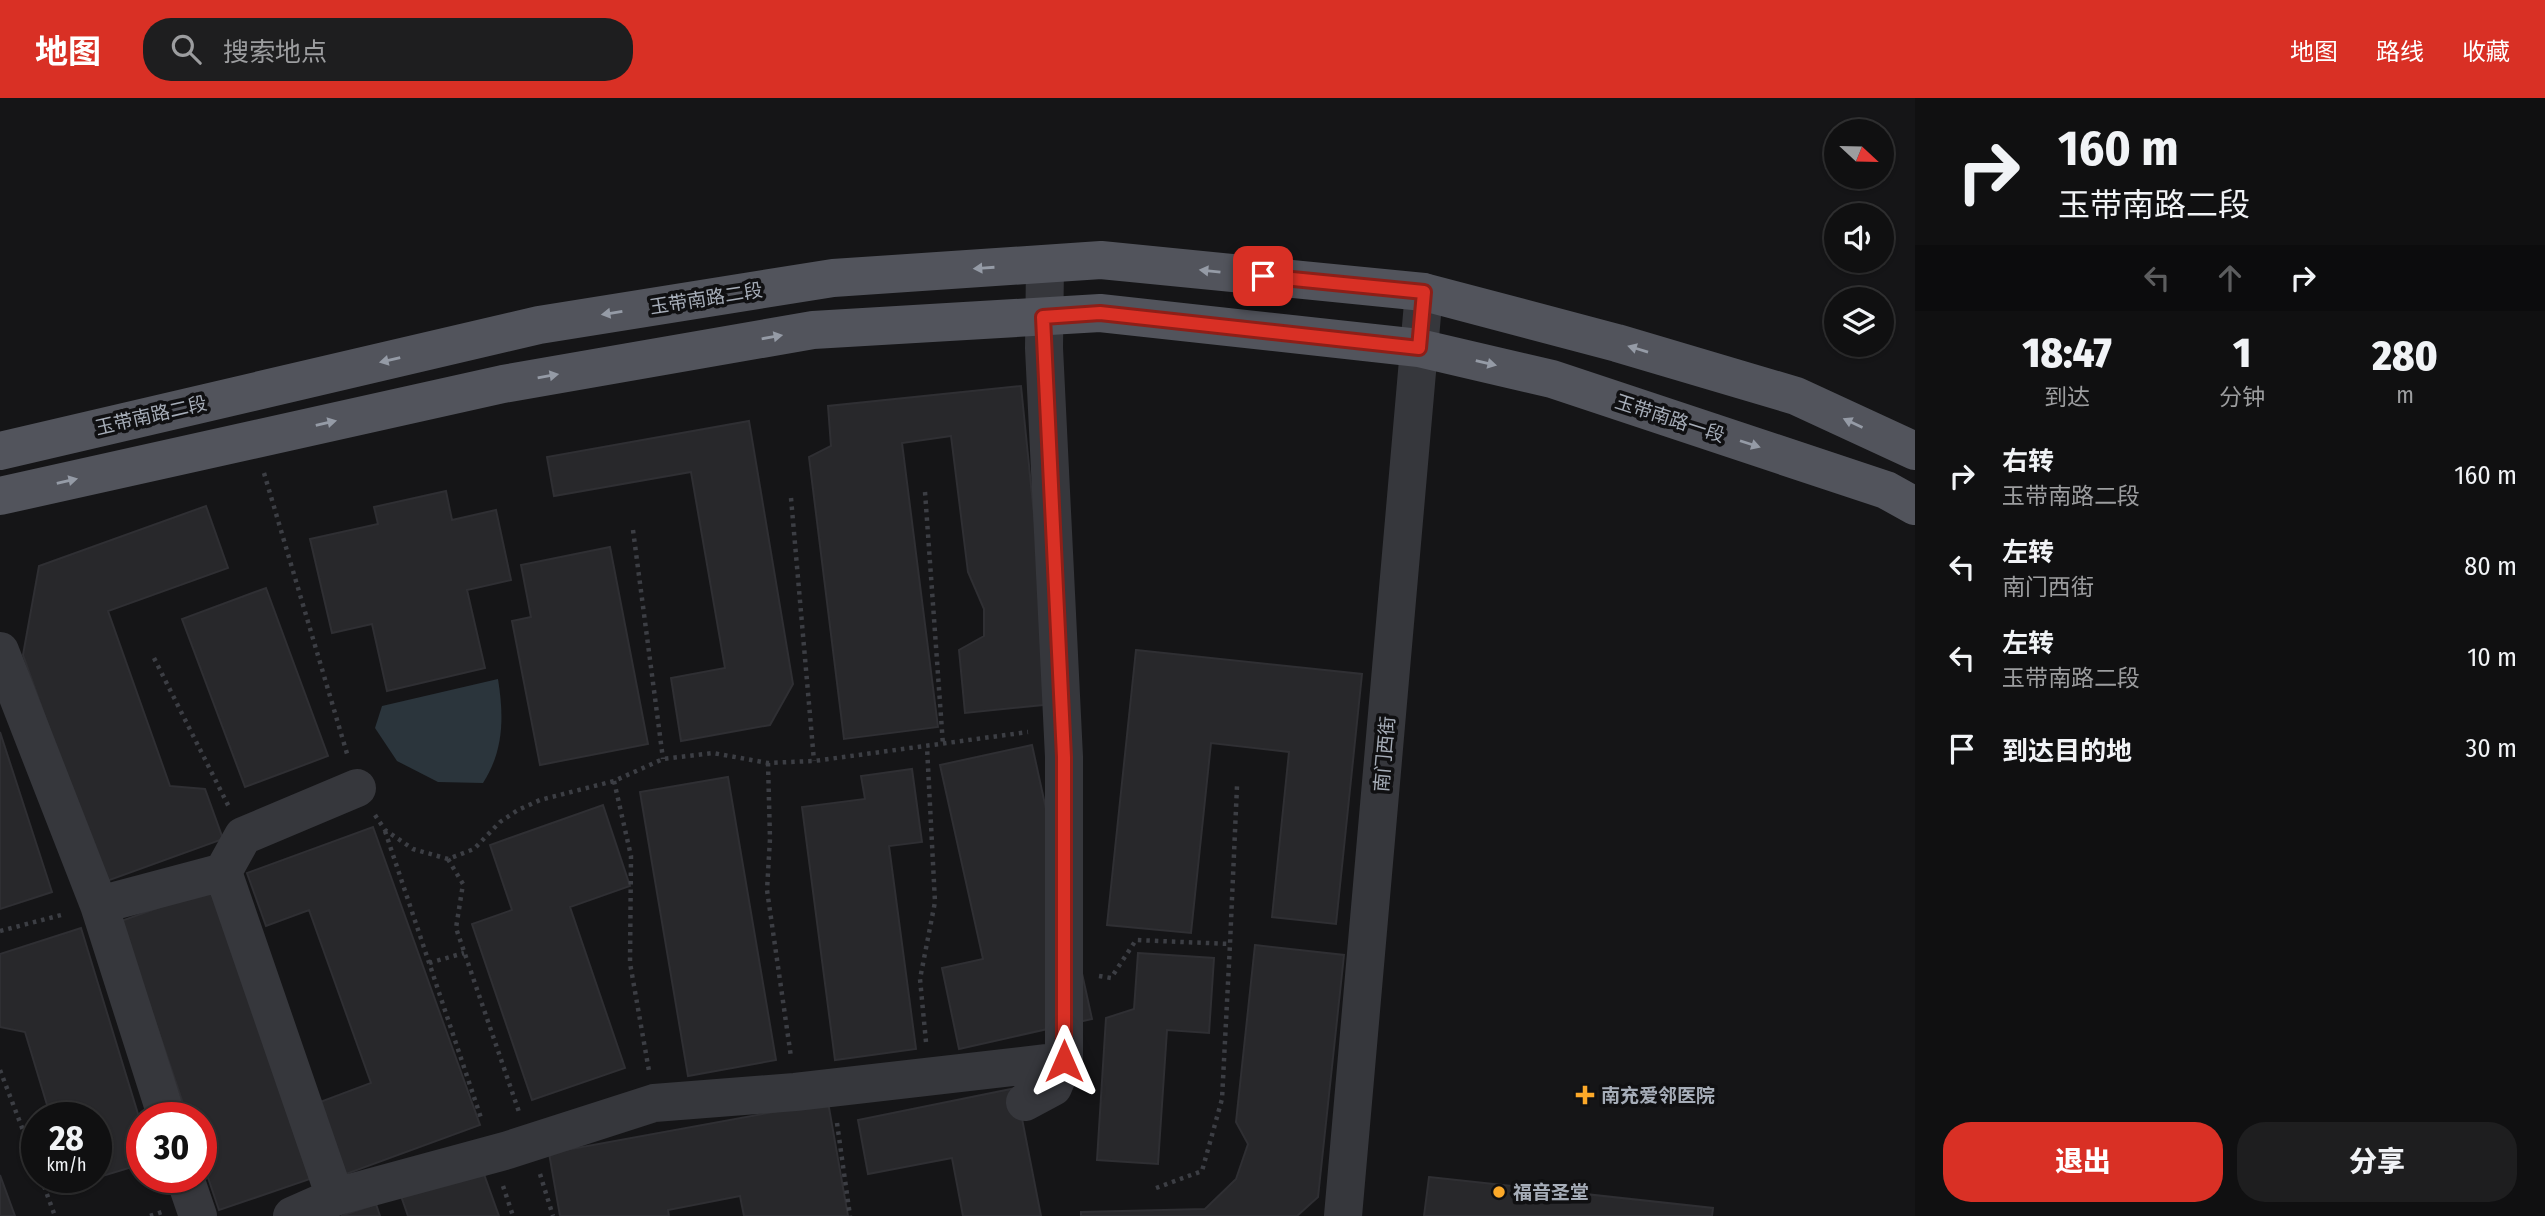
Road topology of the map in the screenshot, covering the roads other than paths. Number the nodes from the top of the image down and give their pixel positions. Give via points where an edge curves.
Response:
1 (1045, 264) junction
2 (1424, 292) junction
3 (1043, 317) junction
4 (1419, 348) junction
5 (0, 450) edge
6 (1915, 451) edge
7 (0, 496) edge
8 (1915, 506) edge
9 (0, 651) edge
10 (357, 788) road end
11 (223, 872) junction
12 (99, 905) junction
13 (1064, 1061) junction
14 (162, 1102) edge
15 (1025, 1102) dead end
16 (190, 1193) edge
17 (335, 1197) junction
18 (198, 1216) edge
19 (292, 1216) edge
20 (1343, 1216) edge

2 -> 1 main road, 玉带南路二段 via 1101,260
1 - 3 street
1 -> 5 main road, 玉带南路二段 via 833,278 539,325
2 - 4 street, 南门西街
6 -> 2 main road via 1796,397
3 - 4 main road via 1100,313
7 -> 3 main road via 503,384 813,330
3 - 13 street via 1063,726
4 -> 8 main road, 玉带南路一段 via 1552,379 1886,490
4 - 20 street, 南门西街
9 - 12 street
10 - 11 street via 243,836
11 - 12 street
11 - 17 street
12 - 14 street
13 - 15 street via 1053,1087
13 - 17 street via 654,1103
16 - 18 street
17 - 19 street

